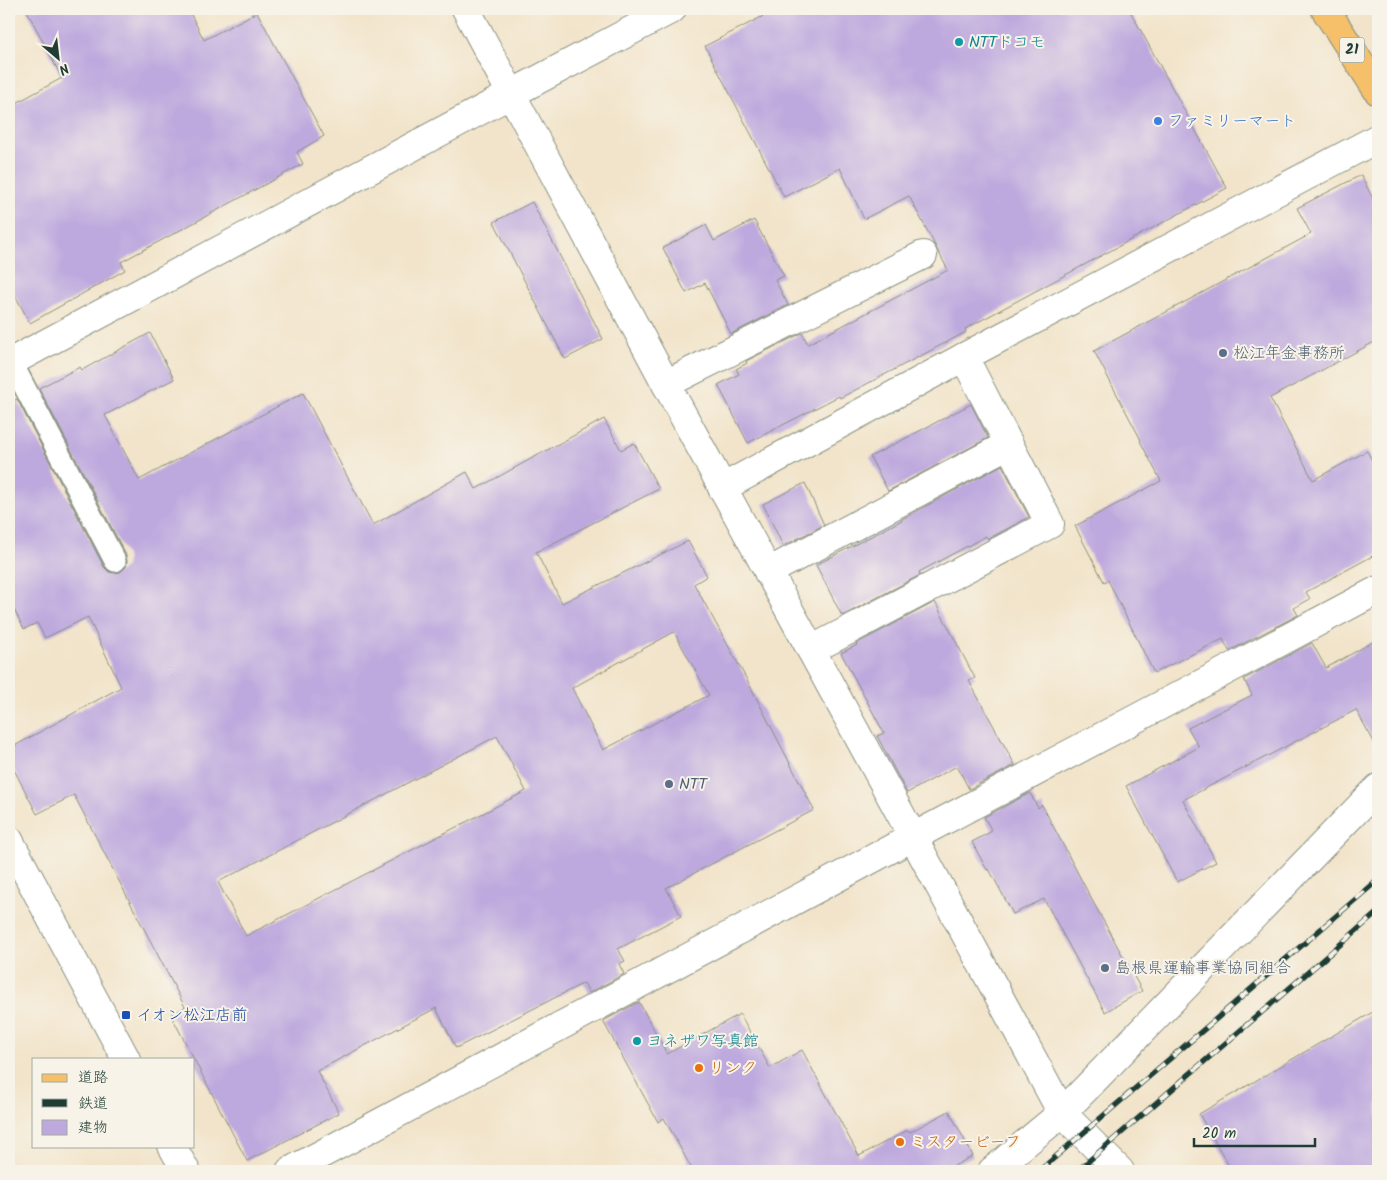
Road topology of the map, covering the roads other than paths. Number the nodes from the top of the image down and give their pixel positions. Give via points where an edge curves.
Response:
1 (466, 9) edge
2 (672, 9) edge
3 (1325, 9) edge
4 (1378, 91) edge
5 (511, 94) junction
6 (1378, 138) edge
7 (923, 255) dead end
8 (964, 357) junction
9 (10, 362) edge
10 (666, 384) junction
11 (1009, 444) junction
12 (722, 488) junction
13 (115, 561) dead end
14 (768, 572) junction
15 (1378, 590) edge
16 (811, 650) junction
17 (1378, 788) edge
18 (913, 837) junction
19 (9, 840) edge
20 (125, 1058) edge
21 (1062, 1113) junction
22 (173, 1148) edge
23 (186, 1171) edge
24 (290, 1171) edge
25 (992, 1171) edge
26 (1120, 1171) edge

1 - 5 street
2 - 5 street
3 - 4 main road, 21
5 - 9 street
5 - 10 street
6 - 8 street
7 - 10 street
8 - 11 street
8 - 12 street
9 - 13 lane
10 - 12 street
11 - 14 street
11 - 16 street via 1050,524
12 - 14 street
14 - 16 street
15 - 18 street
16 - 18 street
17 - 21 street
18 - 21 street
18 - 24 street
19 - 20 street
21 - 25 street
21 - 26 street
22 - 23 street

